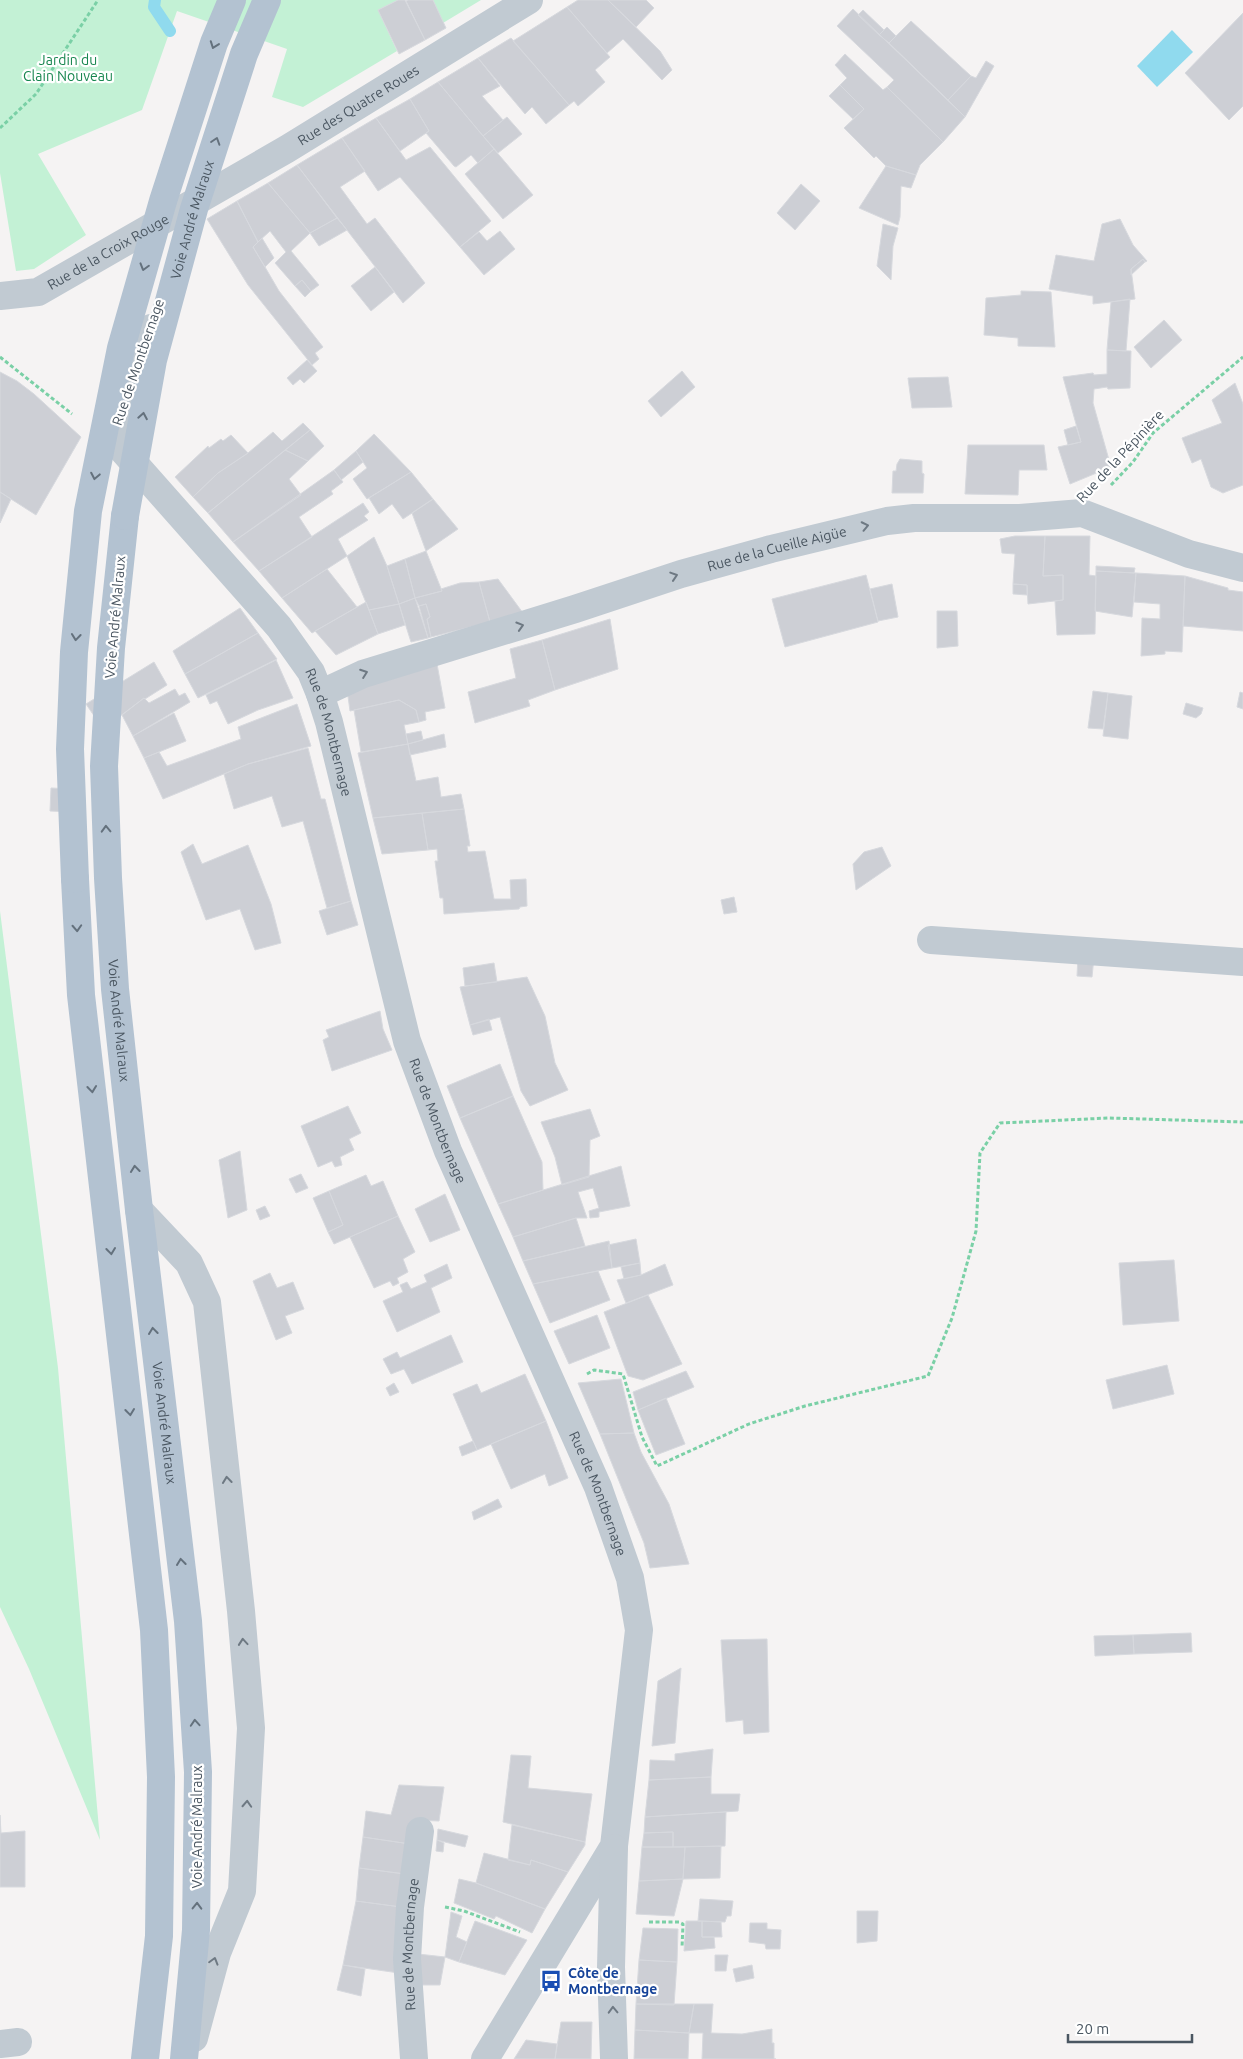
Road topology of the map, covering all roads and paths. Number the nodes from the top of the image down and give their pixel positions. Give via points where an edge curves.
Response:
1 (98, 0) edge
2 (232, 0) edge
3 (267, 0) edge
4 (529, 0) edge
5 (0, 128) edge
6 (185, 209) junction
7 (0, 296) edge
8 (0, 357) edge
9 (1243, 357) edge
10 (111, 437) junction
11 (1082, 513) junction
12 (1243, 568) edge
13 (320, 694) junction
14 (932, 940) dead end
15 (1243, 962) edge
16 (1243, 1122) edge
17 (139, 1210) junction
18 (555, 1388) junction
19 (420, 1831) dead end
20 (614, 1846) junction
21 (485, 1919) dead end
22 (515, 1930) dead end
23 (145, 2059) edge
24 (184, 2059) edge
25 (189, 2059) edge
26 (414, 2059) edge
27 (485, 2059) edge
28 (614, 2059) edge

1 - 5 path via 36,94
2 -> 23 main road, bridge via 214,43 163,201 121,348 88,512 74,652 70,749 81,995 154,1630 161,1777 159,1926
17 -> 3 main road, Voie André Malraux, bridge via 115,989 108,878 104,766 111,648 125,516 153,360 194,209 244,54
4 - 6 street, Rue des Quatre Roues via 287,150
6 - 7 street, Rue de la Croix Rouge via 38,292
6 - 10 street, Rue de Montbernage via 155,319
8 - 10 path via 83,424
9 - 11 path, Rue de la Pépinière via 1152,433 1133,462
10 - 13 street, Rue de Montbernage via 279,627 311,672
11 - 12 street, Rue de la Cueille Aigüe via 1189,554
13 -> 11 street, Rue de la Cueille Aigüe via 341,682 382,667 681,574 854,528 914,518 1020,518
13 - 18 street, Rue de Montbernage via 407,1041 448,1151
14 - 15 street
16 - 18 path via 1109,1118 1000,1123 980,1153 976,1231 952,1318 928,1376 806,1406 749,1424 657,1466 642,1437 623,1374 594,1370
24 -> 17 main road, Voie André Malraux via 196,1930 197,1763 188,1621
25 -> 17 street via 217,1953 242,1891 250,1728 241,1611 207,1302 189,1263
18 - 20 street, Rue de Montbernage via 598,1487 630,1578 639,1630
19 - 26 street, Rue de Montbernage via 407,1959
20 - 27 street, Rue de Montbernage
28 -> 20 street via 611,1967
21 - 22 path

